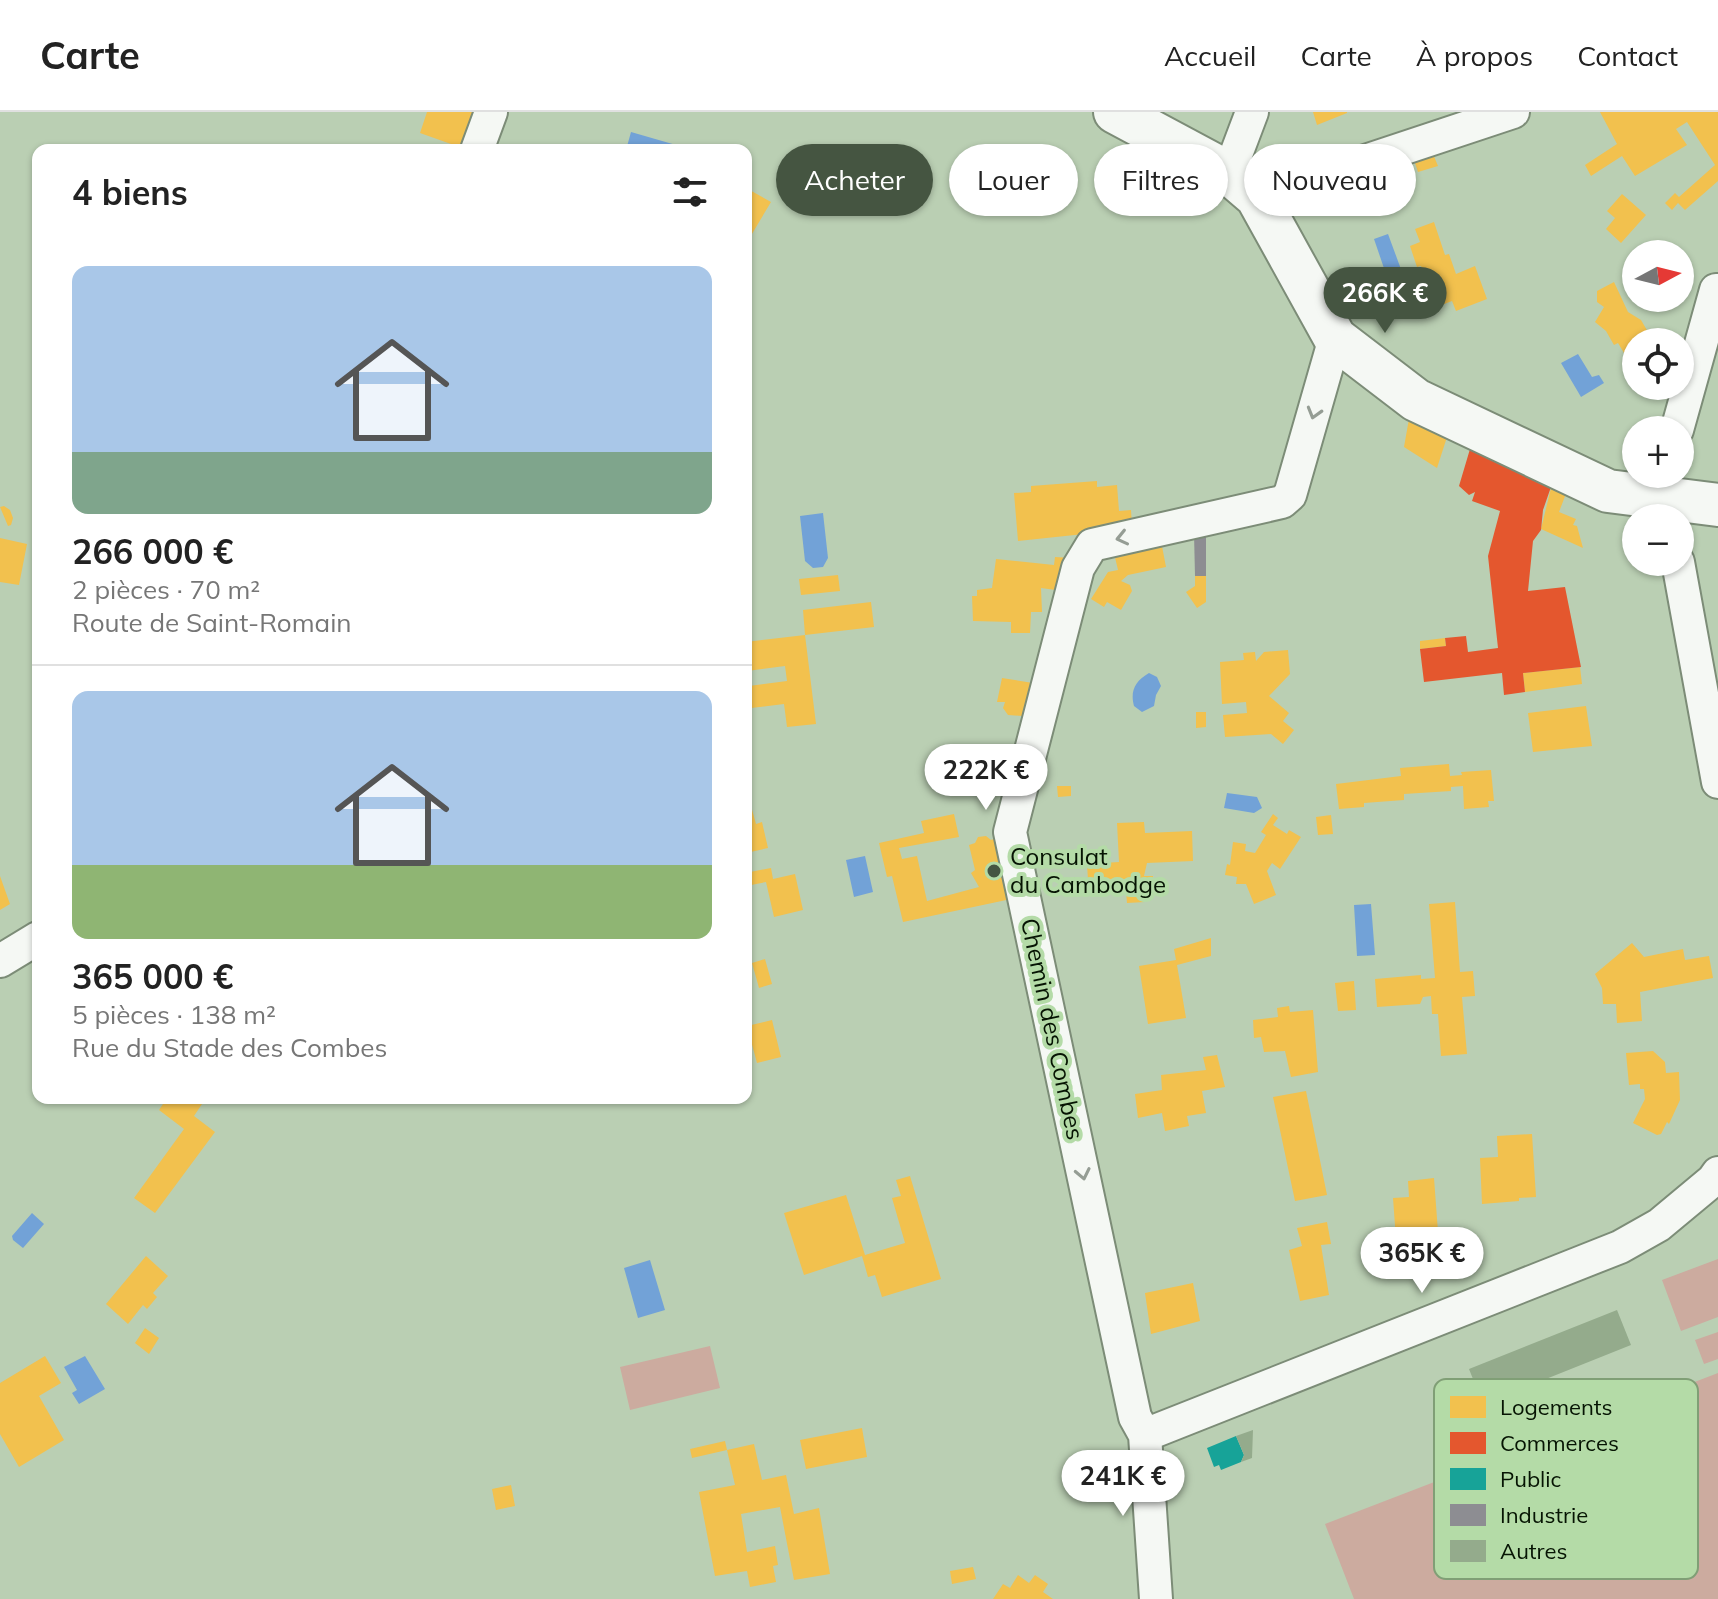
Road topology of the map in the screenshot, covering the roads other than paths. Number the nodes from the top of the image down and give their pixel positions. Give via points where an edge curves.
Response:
1 (491, 112) edge
2 (1115, 112) edge
3 (1252, 112) edge
4 (1513, 112) edge
5 (479, 144) edge
6 (1243, 185) junction
7 (1716, 290) edge
8 (1335, 338) junction
9 (1681, 416) edge
10 (1669, 497) edge
11 (1718, 505) edge
12 (1681, 576) edge
13 (1718, 782) edge
14 (32, 942) edge
15 (0, 961) edge
16 (1718, 1173) edge
17 (1145, 1435) junction
18 (1156, 1599) edge

1 - 5 street
2 - 6 main road
3 - 6 street
4 - 6 street
6 - 8 main road
7 - 9 street
8 - 10 main road via 1416,400 1608,491
8 -> 17 street, Chemin des Combes via 1290,495 1282,502 1092,545 1078,568 1010,832 1135,1417
10 - 11 main road
12 - 13 street
14 - 15 street
16 - 17 street via 1659,1225 1620,1247
17 - 18 street, Chemin des Combes

